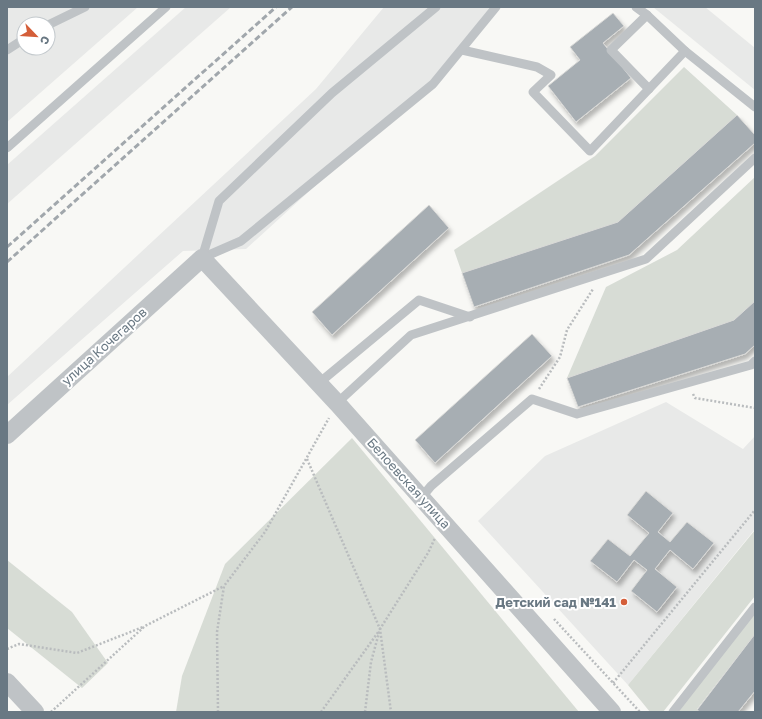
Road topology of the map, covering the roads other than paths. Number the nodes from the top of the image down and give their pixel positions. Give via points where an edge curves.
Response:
1 (85, 7) edge
2 (166, 7) edge
3 (436, 7) edge
4 (496, 7) edge
5 (636, 7) edge
6 (647, 15) junction
7 (56, 21) edge
8 (16, 44) edge
9 (7, 50) edge
10 (462, 50) junction
11 (685, 51) junction
12 (649, 89) junction
13 (755, 108) edge
14 (7, 148) edge
15 (755, 158) edge
16 (202, 258) junction
17 (470, 317) junction
18 (755, 361) edge
19 (319, 383) junction
20 (337, 403) junction
21 (7, 435) edge
22 (421, 498) junction
23 (755, 607) edge
24 (7, 682) edge
25 (35, 712) edge
26 (612, 712) edge
27 (673, 712) edge

1 - 7 lane
2 - 14 lane
3 - 16 lane via 332,93 220,201
4 - 10 lane
5 - 6 lane
6 - 11 lane
6 - 12 lane via 611,50
8 - 9 lane
10 - 12 lane via 538,67 551,75 533,92 590,151
10 - 16 lane via 433,84 241,241
11 - 12 lane
11 - 13 lane
15 - 17 lane via 646,259
16 - 19 street, Белоевская улица
16 - 21 street, улица Кочегаров
17 - 19 lane via 419,300
17 - 20 lane via 411,335
18 - 22 lane via 751,365 577,414 532,399 431,486
19 - 20 street, Белоевская улица
20 - 22 street, Белоевская улица
22 - 26 street, Белоевская улица
23 - 27 lane
24 - 25 street

